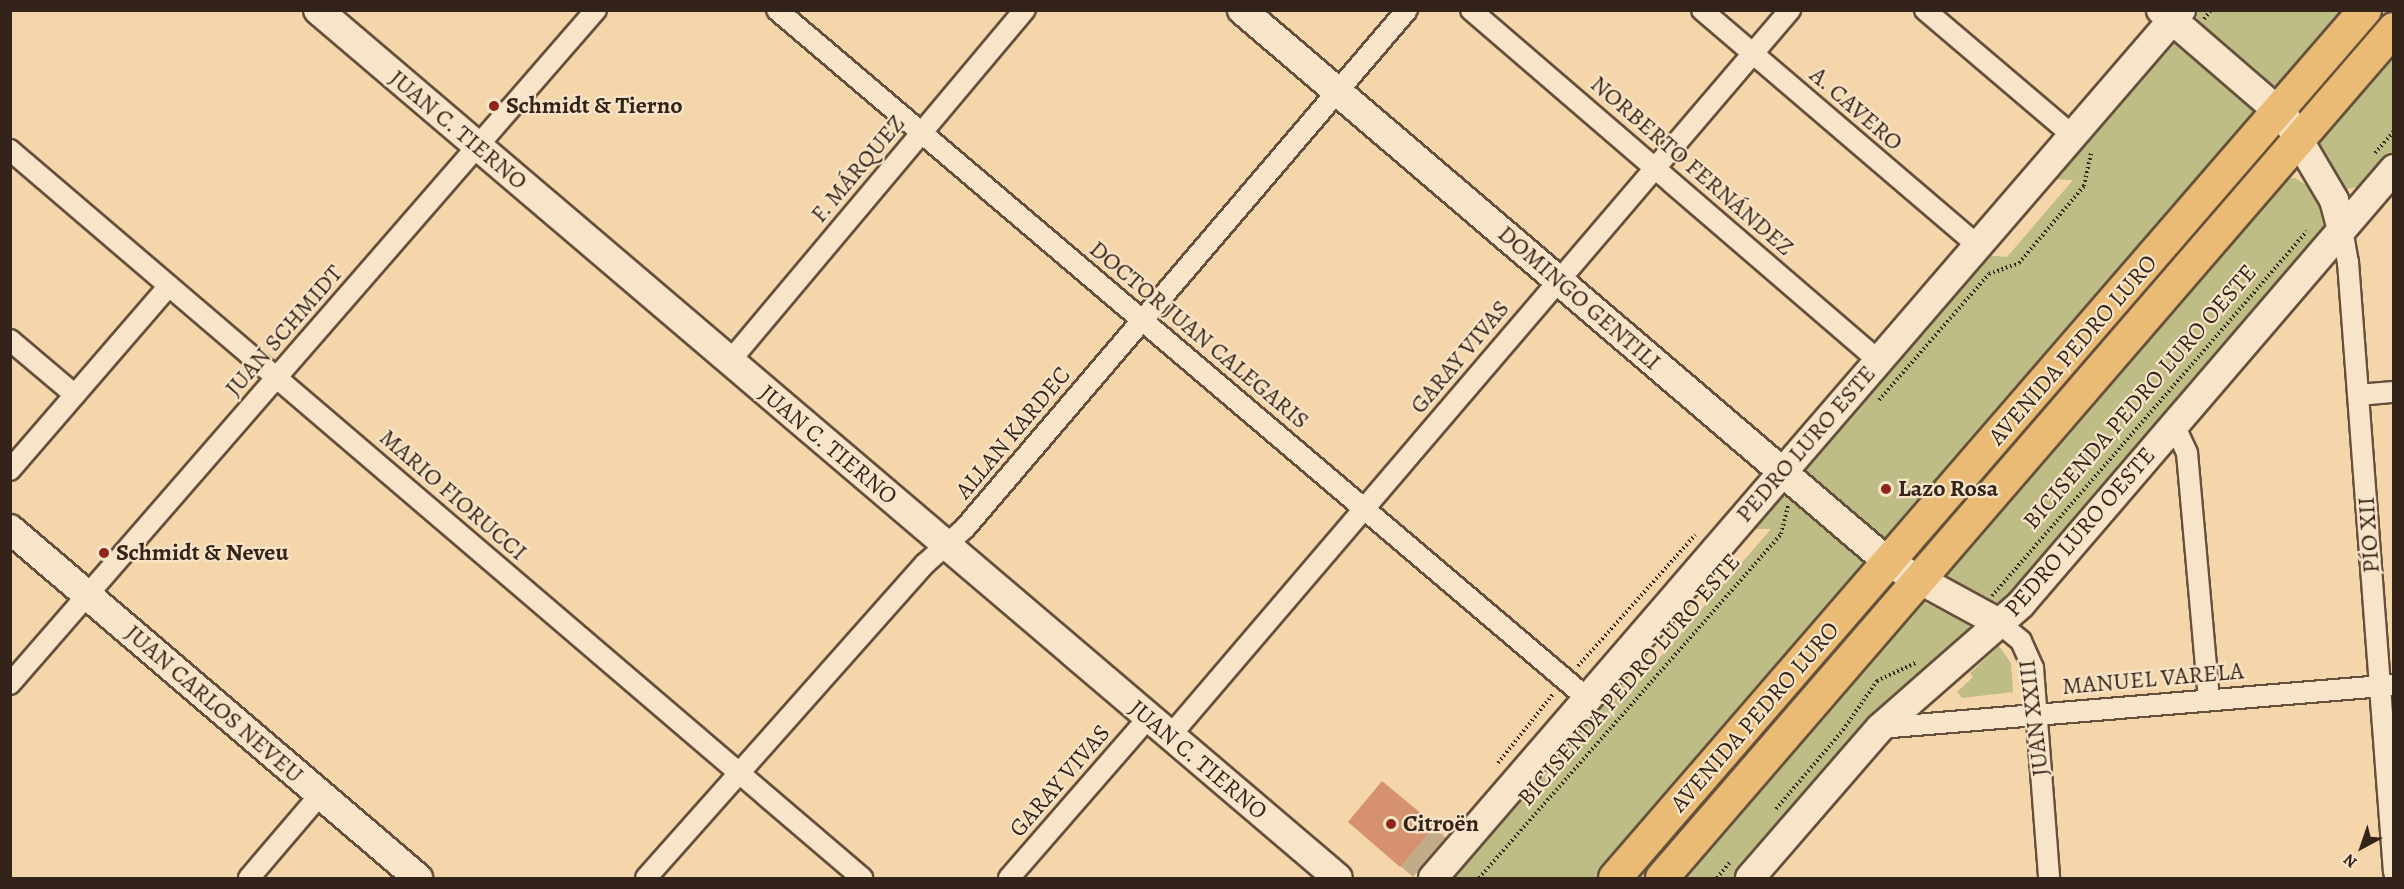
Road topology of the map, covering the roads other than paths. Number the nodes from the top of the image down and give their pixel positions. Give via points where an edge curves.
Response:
1 (318, 10) edge
2 (596, 10) edge
3 (777, 10) edge
4 (1025, 10) edge
5 (1242, 10) edge
6 (1407, 10) edge
7 (1471, 10) edge
8 (1702, 10) edge
9 (1790, 10) edge
10 (1925, 10) edge
11 (2365, 10) edge
12 (2172, 14) edge
13 (2394, 29) edge
14 (1753, 54) junction
15 (1338, 92) junction
16 (2279, 111) junction
17 (921, 133) junction
18 (2086, 140) junction
19 (2299, 140) junction
20 (478, 147) junction
21 (10, 150) edge
22 (1655, 168) junction
23 (2394, 169) edge
24 (2334, 200) junction
25 (2366, 202) junction
26 (2329, 225) junction
27 (1978, 246) junction
28 (1559, 281) junction
29 (169, 286) junction
30 (1142, 320) junction
31 (10, 340) edge
32 (730, 361) junction
33 (1879, 361) junction
34 (277, 378) junction
35 (2394, 392) edge
36 (75, 395) junction
37 (2358, 395) junction
38 (2174, 425) junction
39 (10, 470) edge
40 (1781, 471) junction
41 (1364, 509) junction
42 (10, 529) edge
43 (946, 545) junction
44 (1889, 563) junction
45 (1919, 583) junction
46 (88, 596) junction
47 (1992, 614) junction
48 (10, 684) edge
49 (2387, 685) edge
50 (1588, 699) junction
51 (2209, 700) junction
52 (2037, 715) junction
53 (1149, 718) junction
54 (1880, 728) junction
55 (1170, 736) junction
56 (739, 773) junction
57 (320, 795) junction
58 (2394, 872) edge
59 (249, 879) edge
60 (418, 879) edge
61 (646, 879) edge
62 (862, 879) edge
63 (1009, 879) edge
64 (1338, 879) edge
65 (1433, 879) edge
66 (1615, 879) edge
67 (1662, 879) edge
68 (1750, 879) edge
69 (2049, 879) edge

1 - 20 street, JUAN C. TIERNO
2 - 20 street, JUAN SCHMIDT
3 - 17 street, DOCTOR JUAN CALEGARIS
4 - 17 street, F. MÁRQUEZ
5 - 15 street, DOMINGO GENTILI
6 - 15 street, ALLAN KARDEC
7 - 22 street, NORBERTO FERNÁNDEZ
8 - 14 street, A. CAVERO
9 - 14 street, GARAY VIVAS
10 - 18 street
11 - 16 main road, AVENIDA PEDRO LURO
12 - 16 street, PÍO XII
12 - 18 street, PEDRO LURO ESTE
13 - 19 main road, AVENIDA PEDRO LURO
14 - 22 street, GARAY VIVAS
14 - 27 street, A. CAVERO
15 - 28 street, DOMINGO GENTILI
15 - 30 street, ALLAN KARDEC
16 - 19 street, PÍO XII
16 - 44 main road, AVENIDA PEDRO LURO
17 - 30 street, DOCTOR JUAN CALEGARIS
17 - 32 street, F. MÁRQUEZ
18 - 27 street, PEDRO LURO ESTE
19 - 24 street, PÍO XII
19 - 45 main road, AVENIDA PEDRO LURO
20 - 32 street, JUAN C. TIERNO
20 - 34 street, JUAN SCHMIDT
21 - 29 street, MARIO FIORUCCI
22 - 28 street, GARAY VIVAS
22 - 33 street, NORBERTO FERNÁNDEZ
23 - 25 street, PEDRO LURO OESTE
24 - 25 street via 2349,207
24 - 26 street, PÍO XII
25 - 26 street, PEDRO LURO OESTE
26 - 37 street, PÍO XII via 2348,262
26 - 38 street, PEDRO LURO OESTE
27 - 33 street, PEDRO LURO ESTE
28 - 40 street, DOMINGO GENTILI
28 - 41 street, GARAY VIVAS
29 - 34 street, MARIO FIORUCCI
29 - 36 street
30 - 41 street, DOCTOR JUAN CALEGARIS
30 - 43 street, ALLAN KARDEC
31 - 36 street
32 - 43 street, JUAN C. TIERNO
33 - 40 street, PEDRO LURO ESTE
34 - 46 street, JUAN SCHMIDT
34 - 56 street, MARIO FIORUCCI
35 - 37 street
36 - 39 street
37 - 49 street, PÍO XII
38 - 47 street, PEDRO LURO OESTE via 2027,597
38 - 51 street via 2186,450
40 - 44 street, DOMINGO GENTILI
40 - 50 street, PEDRO LURO ESTE
41 - 50 street, DOCTOR JUAN CALEGARIS
41 - 55 street, GARAY VIVAS
42 - 46 street, JUAN CARLOS NEVEU
43 - 53 street, JUAN C. TIERNO
43 - 56 street, ALLAN KARDEC via 926,562
44 - 45 street, DOMINGO GENTILI
44 - 66 main road, AVENIDA PEDRO LURO
45 - 47 street, JUAN XXIII
45 - 67 main road, AVENIDA PEDRO LURO
46 - 48 street, JUAN SCHMIDT
46 - 57 street, JUAN CARLOS NEVEU
47 - 52 street, JUAN XXIII via 2017,636 2029,654
47 - 54 street, PEDRO LURO OESTE
49 - 51 street, MANUEL VARELA
49 - 58 street, PÍO XII
50 - 65 street, PEDRO LURO ESTE
51 - 52 street, MANUEL VARELA
52 - 54 street, MANUEL VARELA
52 - 69 street, JUAN XXIII
53 - 55 street, JUAN C. TIERNO
53 - 63 street, GARAY VIVAS
54 - 68 street, PEDRO LURO OESTE
55 - 64 street, JUAN C. TIERNO
56 - 61 street, ALLAN KARDEC
56 - 62 street, MARIO FIORUCCI
57 - 59 street
57 - 60 street, JUAN CARLOS NEVEU

